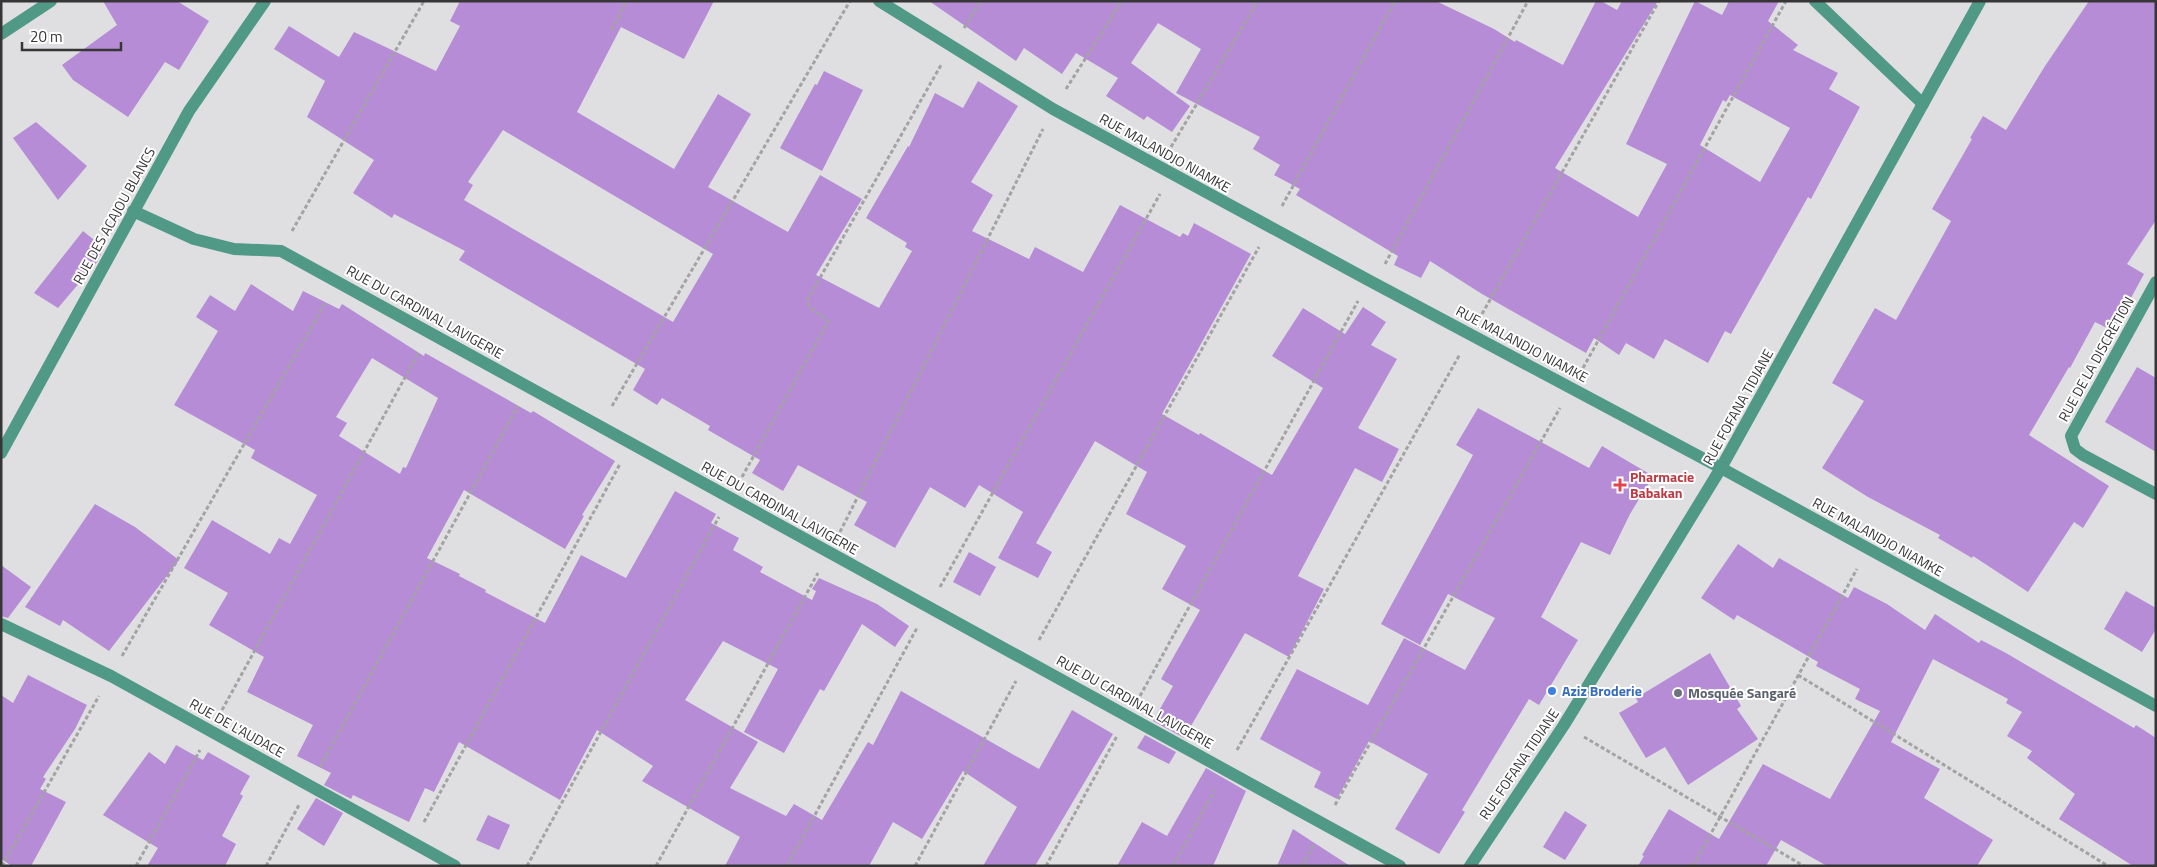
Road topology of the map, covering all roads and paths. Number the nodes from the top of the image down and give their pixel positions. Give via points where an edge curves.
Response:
1 (51, 1) edge
2 (265, 1) edge
3 (424, 1) edge
4 (850, 1) edge
5 (879, 1) edge
6 (981, 1) edge
7 (1122, 1) edge
8 (1258, 1) edge
9 (1395, 1) edge
10 (1528, 1) edge
11 (1659, 1) edge
12 (1786, 1) edge
13 (1815, 1) edge
14 (1980, 1) edge
15 (625, 2) edge
16 (612, 30) dead end
17 (1, 34) edge
18 (952, 46) junction
19 (1923, 104) junction
20 (1053, 109) junction
21 (1159, 166) junction
22 (1172, 173) junction
23 (133, 211) junction
24 (1270, 227) junction
25 (281, 251) junction
26 (338, 282) junction
27 (1372, 282) junction
28 (2156, 282) edge
29 (430, 332) junction
30 (1471, 335) junction
31 (529, 387) junction
32 (1572, 388) junction
33 (600, 426) junction
34 (631, 444) junction
35 (1, 453) edge
36 (1721, 468) junction
37 (2156, 494) edge
38 (730, 497) junction
39 (1868, 549) junction
40 (830, 552) junction
41 (929, 608) junction
42 (1, 624) edge
43 (1027, 660) junction
44 (1798, 675) junction
45 (111, 676) junction
46 (2156, 706) edge
47 (1128, 717) junction
48 (1564, 725) junction
49 (210, 731) junction
50 (1226, 769) junction
51 (310, 786) junction
52 (1720, 817) junction
53 (1324, 825) junction
54 (412, 843) junction
55 (2, 866) edge
56 (136, 866) edge
57 (266, 866) edge
58 (454, 866) edge
59 (527, 866) edge
60 (656, 866) edge
61 (787, 866) edge
62 (915, 866) edge
63 (1046, 866) edge
64 (1173, 866) edge
65 (1302, 866) edge
66 (1400, 866) edge
67 (1470, 866) edge
68 (1692, 866) edge
69 (1804, 866) edge
70 (2108, 866) edge

1 - 17 street
2 - 23 street, RUE DES ACAJOU BLANCS via 189,111
3 - 25 path
4 - 33 path
5 - 18 street, RUE MALANDJO NIAMKE
6 - 18 path
7 - 20 path
8 - 21 path
9 - 24 path
10 - 27 path
11 - 30 path
12 - 32 path
13 - 19 street
14 - 19 street, RUE FOFANA TIDIANE
15 - 16 path
18 - 20 street, RUE MALANDJO NIAMKE
18 - 38 path via 808,299 811,309 828,321
19 - 36 street, RUE FOFANA TIDIANE
20 - 21 street, RUE MALANDJO NIAMKE
20 - 40 path
21 - 22 street, RUE MALANDJO NIAMKE
22 - 24 street, RUE MALANDJO NIAMKE
22 - 41 path
23 - 25 street, RUE DU CARDINAL LAVIGERIE via 194,239 234,249
23 - 35 street, RUE DES ACAJOU BLANCS
24 - 27 street, RUE MALANDJO NIAMKE
24 - 43 path
25 - 26 street, RUE DU CARDINAL LAVIGERIE
26 - 29 street, RUE DU CARDINAL LAVIGERIE
26 - 45 path
27 - 30 street, RUE MALANDJO NIAMKE
27 - 47 path
28 - 37 street, RUE DE LA DISCRÉTION via 2071,436 2075,449 2083,455
29 - 31 street, RUE DU CARDINAL LAVIGERIE
29 - 49 path
30 - 32 street, RUE MALANDJO NIAMKE
30 - 50 path
31 - 33 street, RUE DU CARDINAL LAVIGERIE
31 - 51 path
32 - 36 street, RUE MALANDJO NIAMKE
32 - 53 path
33 - 34 street, RUE DU CARDINAL LAVIGERIE
34 - 38 street, RUE DU CARDINAL LAVIGERIE
34 - 54 path
36 - 39 street, RUE MALANDJO NIAMKE
36 - 48 street, RUE FOFANA TIDIANE
38 - 40 street, RUE DU CARDINAL LAVIGERIE
38 - 59 path
39 - 44 path
39 - 46 street, RUE MALANDJO NIAMKE
40 - 41 street, RUE DU CARDINAL LAVIGERIE
40 - 60 path
41 - 43 street, RUE DU CARDINAL LAVIGERIE
41 - 61 path
42 - 45 street, RUE DE L'AUDACE
43 - 47 street, RUE DU CARDINAL LAVIGERIE
43 - 62 path
44 - 52 path
44 - 70 path
45 - 49 street, RUE DE L'AUDACE
45 - 55 path
47 - 50 street, RUE DU CARDINAL LAVIGERIE
47 - 63 path
48 - 52 path
48 - 67 street, RUE FOFANA TIDIANE
49 - 51 street, RUE DE L'AUDACE
49 - 56 path
50 - 53 street, RUE DU CARDINAL LAVIGERIE
50 - 64 path
51 - 54 street, RUE DE L'AUDACE
51 - 57 path
52 - 68 path
52 - 69 path
53 - 65 path
53 - 66 street, RUE DU CARDINAL LAVIGERIE
54 - 58 street, RUE DE L'AUDACE

